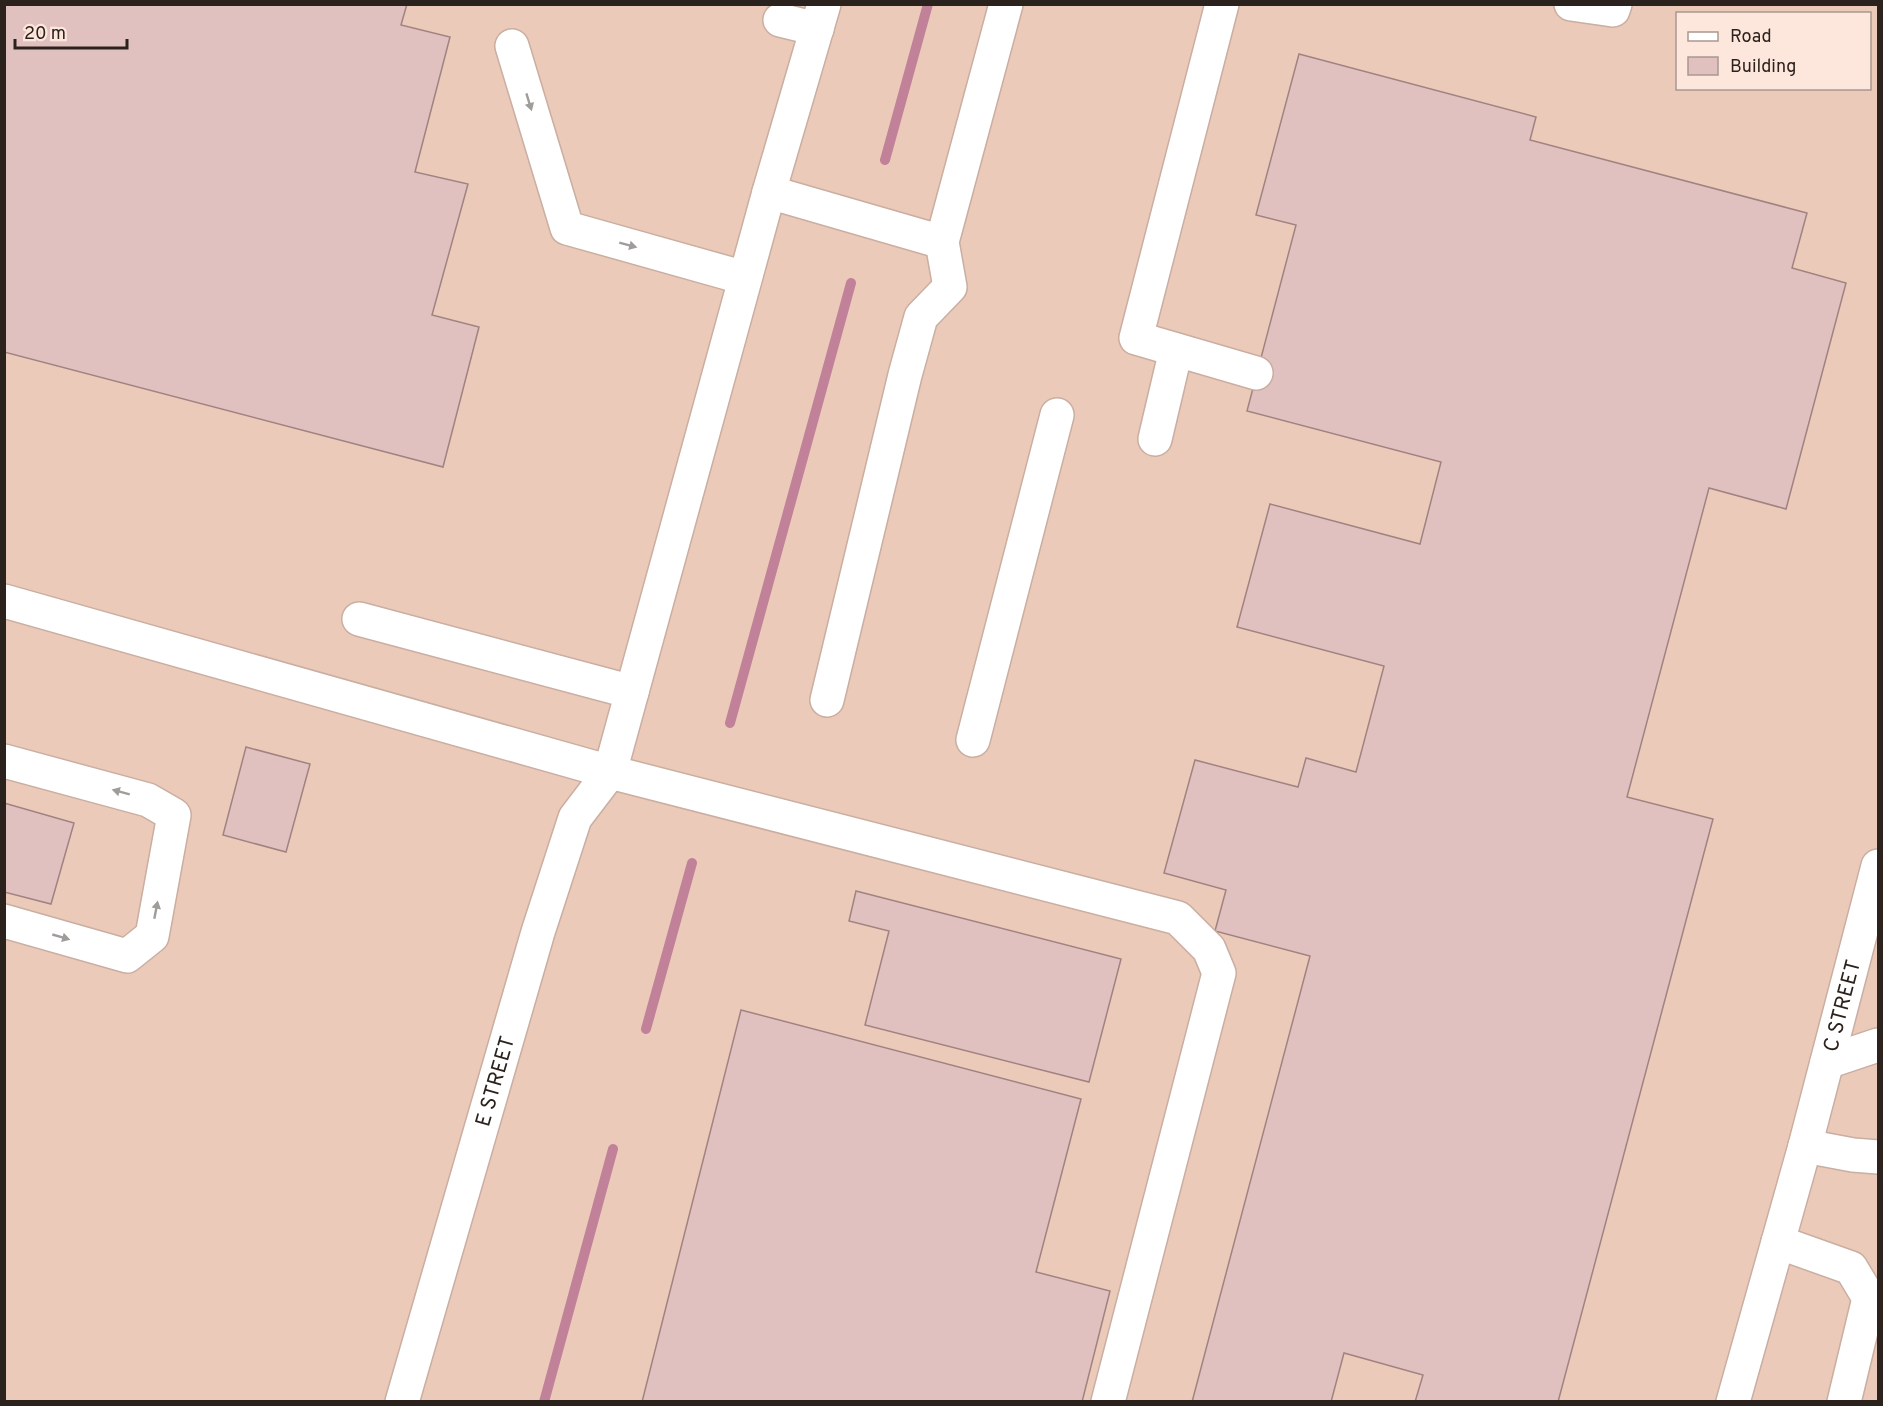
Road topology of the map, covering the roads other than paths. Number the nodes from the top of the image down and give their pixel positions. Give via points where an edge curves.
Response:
1 (1006, 4) edge
2 (1222, 4) edge
3 (1571, 4) edge
4 (1616, 4) edge
5 (820, 17) edge
6 (780, 20) dead end
7 (512, 46) dead end
8 (769, 192) junction
9 (942, 242) junction
10 (746, 278) junction
11 (1176, 350) junction
12 (1256, 373) dead end
13 (1057, 414) dead end
14 (1155, 440) dead end
15 (4, 601) edge
16 (359, 619) dead end
17 (632, 692) junction
18 (827, 700) dead end
19 (974, 740) dead end
20 (4, 761) edge
21 (610, 772) junction
22 (1878, 866) edge
23 (4, 921) edge
24 (1878, 1045) edge
25 (1827, 1062) junction
26 (1805, 1146) junction
27 (1878, 1156) edge
28 (1778, 1242) junction
29 (402, 1401) edge
30 (1108, 1401) edge
31 (1733, 1401) edge
32 (1844, 1401) edge

1 - 9 street
2 - 11 street via 1136,338
3 - 4 street via 1613,10
5 - 6 street
5 - 8 street via 775,126
7 -> 10 street via 567,228
8 - 9 street
8 - 10 street
9 - 18 street via 950,286 921,317
10 - 17 street
11 - 12 street
11 - 14 street
13 - 19 street
15 - 21 street
16 - 17 street
17 - 21 street
23 -> 20 street via 127,956 152,936 174,815 147,800
21 - 29 street, E STREET via 575,818 538,932
21 - 30 street via 1178,918 1209,949 1219,973
22 - 25 street, C STREET
24 - 25 street
25 - 26 street, C STREET
26 - 27 street
26 - 28 street, C STREET
28 - 31 street, C STREET
28 - 32 street via 1851,1268 1869,1298

